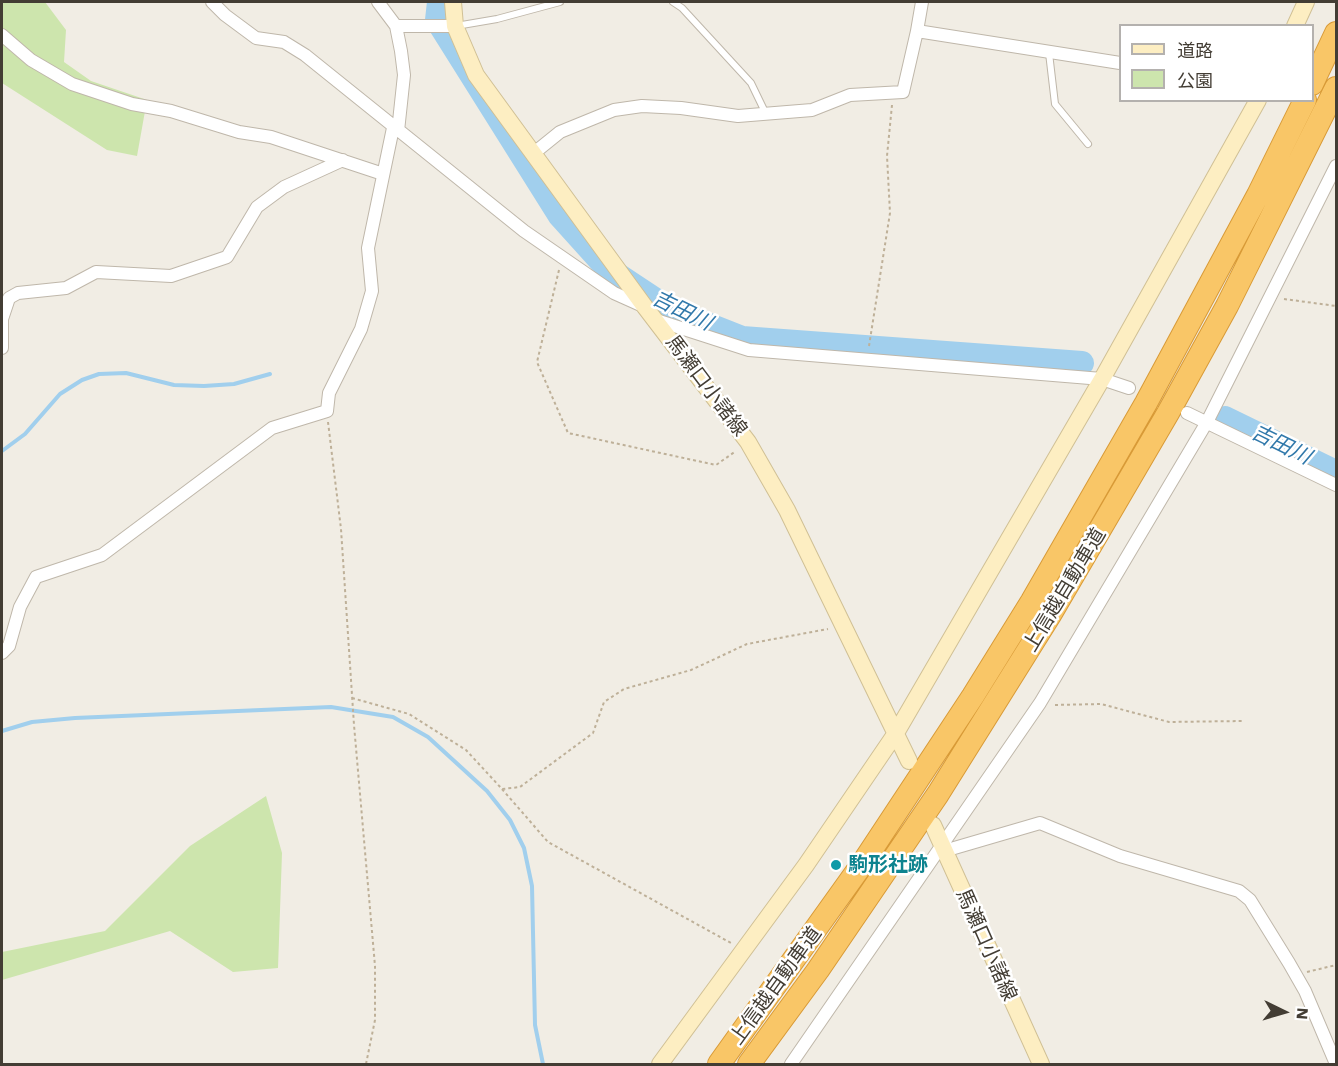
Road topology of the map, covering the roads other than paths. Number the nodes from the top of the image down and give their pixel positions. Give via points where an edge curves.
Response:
1 (213, 2) edge
2 (378, 2) edge
3 (453, 2) edge
4 (560, 2) edge
5 (673, 2) edge
6 (922, 2) edge
7 (1306, 2) edge
8 (1296, 24) edge
9 (396, 26) junction
10 (455, 26) junction
11 (917, 31) junction
12 (1336, 33) edge
13 (2, 35) edge
14 (1049, 53) junction
15 (1119, 63) edge
16 (1314, 80) edge
17 (1336, 88) edge
18 (1257, 102) edge
19 (1304, 102) edge
20 (766, 114) junction
21 (395, 130) junction
22 (1088, 144) dead end
23 (534, 153) junction
24 (343, 160) junction
25 (1336, 166) edge
26 (383, 174) junction
27 (645, 307) junction
28 (656, 320) junction
29 (2, 348) edge
30 (1102, 379) junction
31 (1129, 388) dead end
32 (1187, 412) dead end
33 (1207, 422) junction
34 (1336, 484) edge
35 (2, 653) edge
36 (896, 733) junction
37 (909, 761) dead end
38 (933, 825) dead end
39 (943, 848) junction
40 (660, 1065) edge
41 (719, 1065) edge
42 (749, 1065) edge
43 (791, 1065) edge
44 (1041, 1065) edge
45 (1336, 1065) edge

1 - 21 street via 256,38 284,42 305,55
2 - 9 street
3 - 10 street, 馬瀬口小諸線
4 - 10 lane
5 - 20 lane via 751,83
6 - 11 street
7 - 8 street
9 - 10 street
9 - 21 street via 404,75
10 - 23 street, 馬瀬口小諸線 via 476,75
11 - 14 street
11 - 20 street via 903,92 850,95 812,110
12 - 16 highway
13 - 24 street via 31,60 72,84 132,104 271,137
14 - 15 street
14 - 22 lane via 1055,104
17 - 42 highway, 上信越自動車道 via 1221,316 1050,615 938,794
18 - 30 street
19 - 41 highway, 上信越自動車道 via 1152,393 1032,601 860,867
20 - 23 street via 738,116 642,106 623,109 560,132
21 - 26 street
21 - 27 street via 562,259 614,293
23 - 27 street, 馬瀬口小諸線
24 - 26 street
24 - 29 street via 284,187 257,207 227,257 171,276 96,272 66,288 18,293 9,298 2,319
25 - 33 street
26 - 35 street via 368,249 372,291 362,329 329,393 327,411 272,428 102,555 36,577 20,607 9,646
27 - 28 street, 馬瀬口小諸線
28 - 30 street via 748,350
28 - 36 street, 馬瀬口小諸線 via 748,442 787,510
30 - 31 street
30 - 36 street
32 - 33 street
33 - 34 street
33 - 39 street via 1040,703
36 - 37 street, 馬瀬口小諸線
36 - 40 street
38 - 39 street, 馬瀬口小諸線
39 - 43 street
39 - 44 street, 馬瀬口小諸線
39 - 45 street via 1040,823 1161,870 1239,891 1250,900 1295,975

